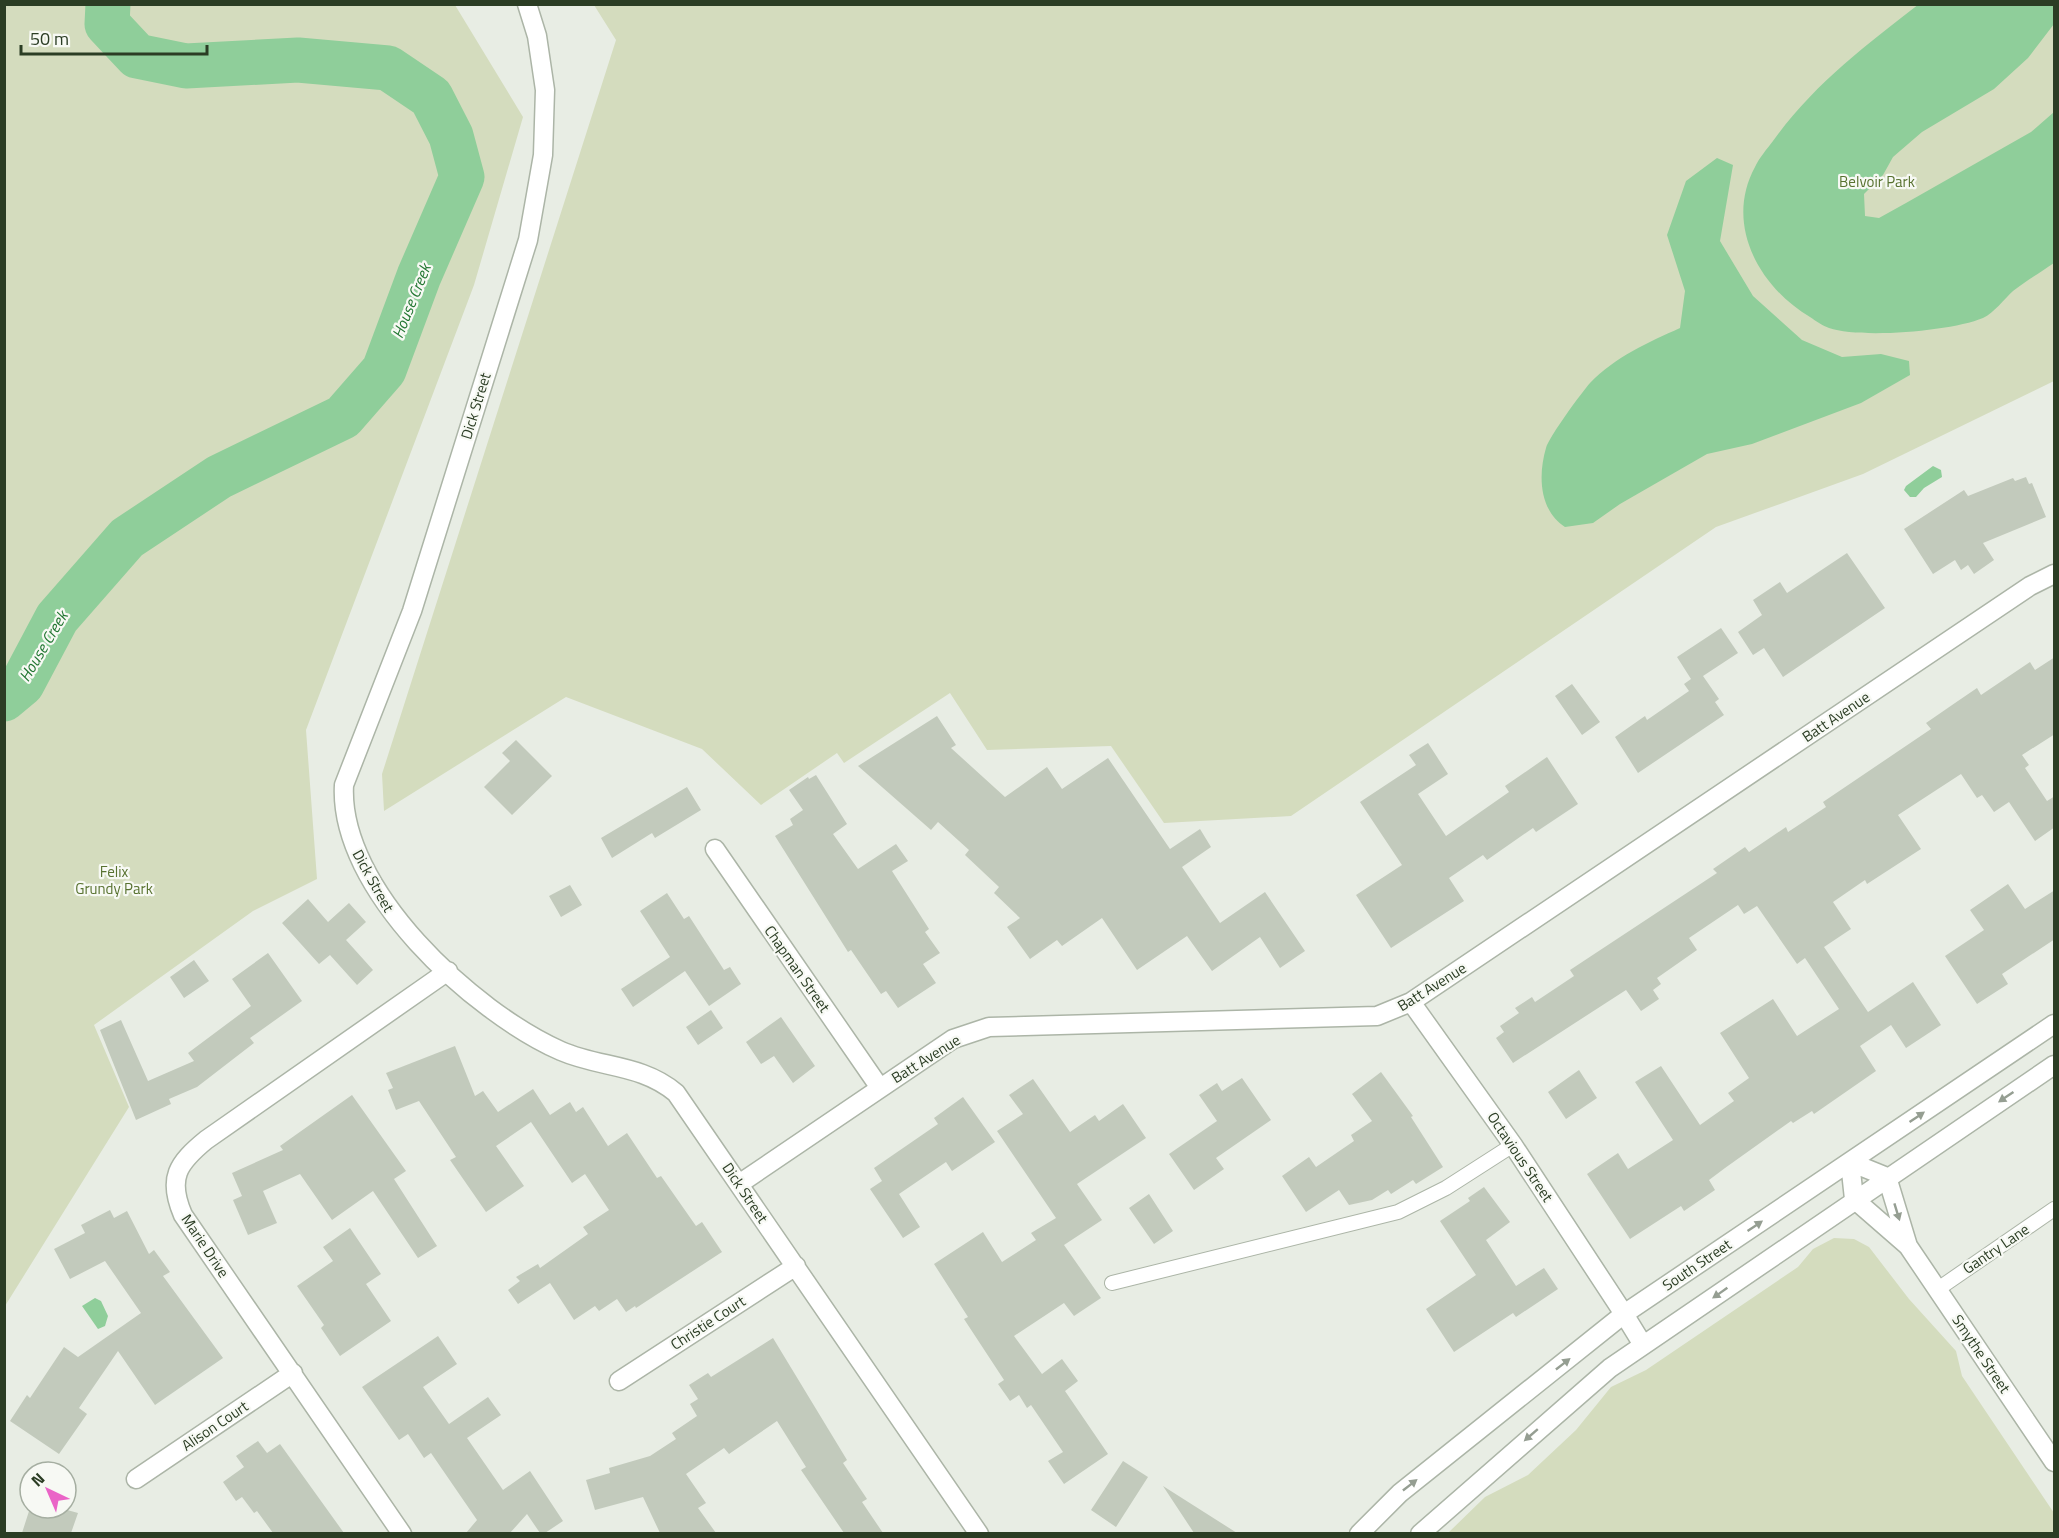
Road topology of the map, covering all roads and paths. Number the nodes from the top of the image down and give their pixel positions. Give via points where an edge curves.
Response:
1 (527, 4) edge
2 (2055, 574) edge
3 (715, 849) dead end
4 (448, 971) junction
5 (1411, 1002) junction
6 (2055, 1024) edge
7 (2055, 1065) edge
8 (880, 1088) junction
9 (1513, 1145) junction
10 (1850, 1162) junction
11 (1887, 1177) junction
12 (739, 1184) junction
13 (1854, 1200) junction
14 (2055, 1209) edge
15 (1908, 1246) junction
16 (796, 1266) junction
17 (1112, 1283) dead end
18 (1938, 1290) junction
19 (1624, 1314) junction
20 (1642, 1345) junction
21 (293, 1373) junction
22 (619, 1381) dead end
23 (2055, 1462) edge
24 (136, 1479) dead end
25 (402, 1533) edge
26 (979, 1533) edge
27 (1359, 1533) edge
28 (1420, 1533) edge

1 - 4 street, Dick Street via 537,36 545,90 543,155 528,240 412,611 344,785 343,803 357,858 392,915
2 - 5 street, Batt Avenue via 2030,586
3 - 8 street, Chapman Street
4 - 12 street, Dick Street via 523,1033 564,1052 644,1072 662,1082 686,1106
4 - 21 street, Marie Drive via 206,1140 180,1164 176,1183 183,1215
5 - 8 street, Batt Avenue via 1377,1016 990,1027 953,1039
5 - 9 street, Octavious Street
10 -> 6 street, South Street
7 -> 11 street
8 - 12 street, Batt Avenue
9 - 17 lane via 1446,1188 1398,1212
9 - 19 street, Octavious Street
10 - 11 street
10 - 13 street
19 -> 10 street, South Street
11 - 13 street
11 -> 15 street, Smythe Street
12 - 16 street, Dick Street
13 - 15 street, Smythe Street
13 -> 20 street
14 - 18 lane, Gantry Lane
15 - 18 street, Smythe Street
16 - 22 street, Christie Court
16 - 26 street, Dick Street
18 - 23 street, Smythe Street
19 - 20 street, Octavious Street
27 -> 19 street, South Street via 1400,1492
20 -> 28 street via 1562,1408
21 - 24 street, Alison Court
21 - 25 street, Marie Drive

